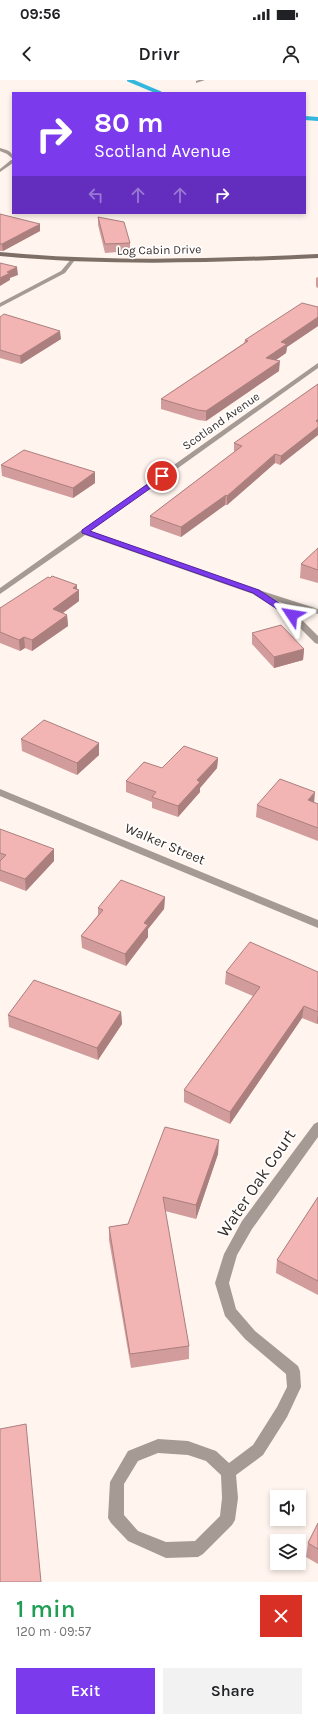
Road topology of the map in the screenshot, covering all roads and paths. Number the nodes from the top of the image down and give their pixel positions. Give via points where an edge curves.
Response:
1 (203, 80) edge
2 (198, 82) dead end
3 (0, 149) edge
4 (12, 157) edge
5 (12, 162) edge
6 (0, 171) edge
7 (0, 254) edge
8 (318, 256) edge
9 (72, 260) junction
10 (0, 305) edge
11 (318, 365) edge
12 (84, 532) junction
13 (0, 592) edge
14 (256, 592) junction
15 (318, 612) edge
16 (318, 641) edge
17 (0, 792) edge
18 (318, 924) edge
19 (318, 1126) edge
20 (228, 1472) junction

1 - 2 street
3 - 4 street
5 - 6 street
7 - 9 street, Log Cabin Drive
8 - 9 street, Log Cabin Drive via 156,262
9 - 10 street via 63,272
11 - 12 street, Scotland Avenue
12 - 13 street, Scotland Avenue
12 - 14 street
14 - 15 street
14 - 16 street via 292,615
17 - 18 street, Walker Street
19 - 20 street, Water Oak Court via 247,1225 231,1254 222,1283 230,1312 250,1335 293,1371 294,1387 258,1450
20 - 20 street via 230,1498 227,1520 198,1549 166,1550 133,1536 116,1518 117,1482 133,1456 158,1446 188,1448 210,1456

